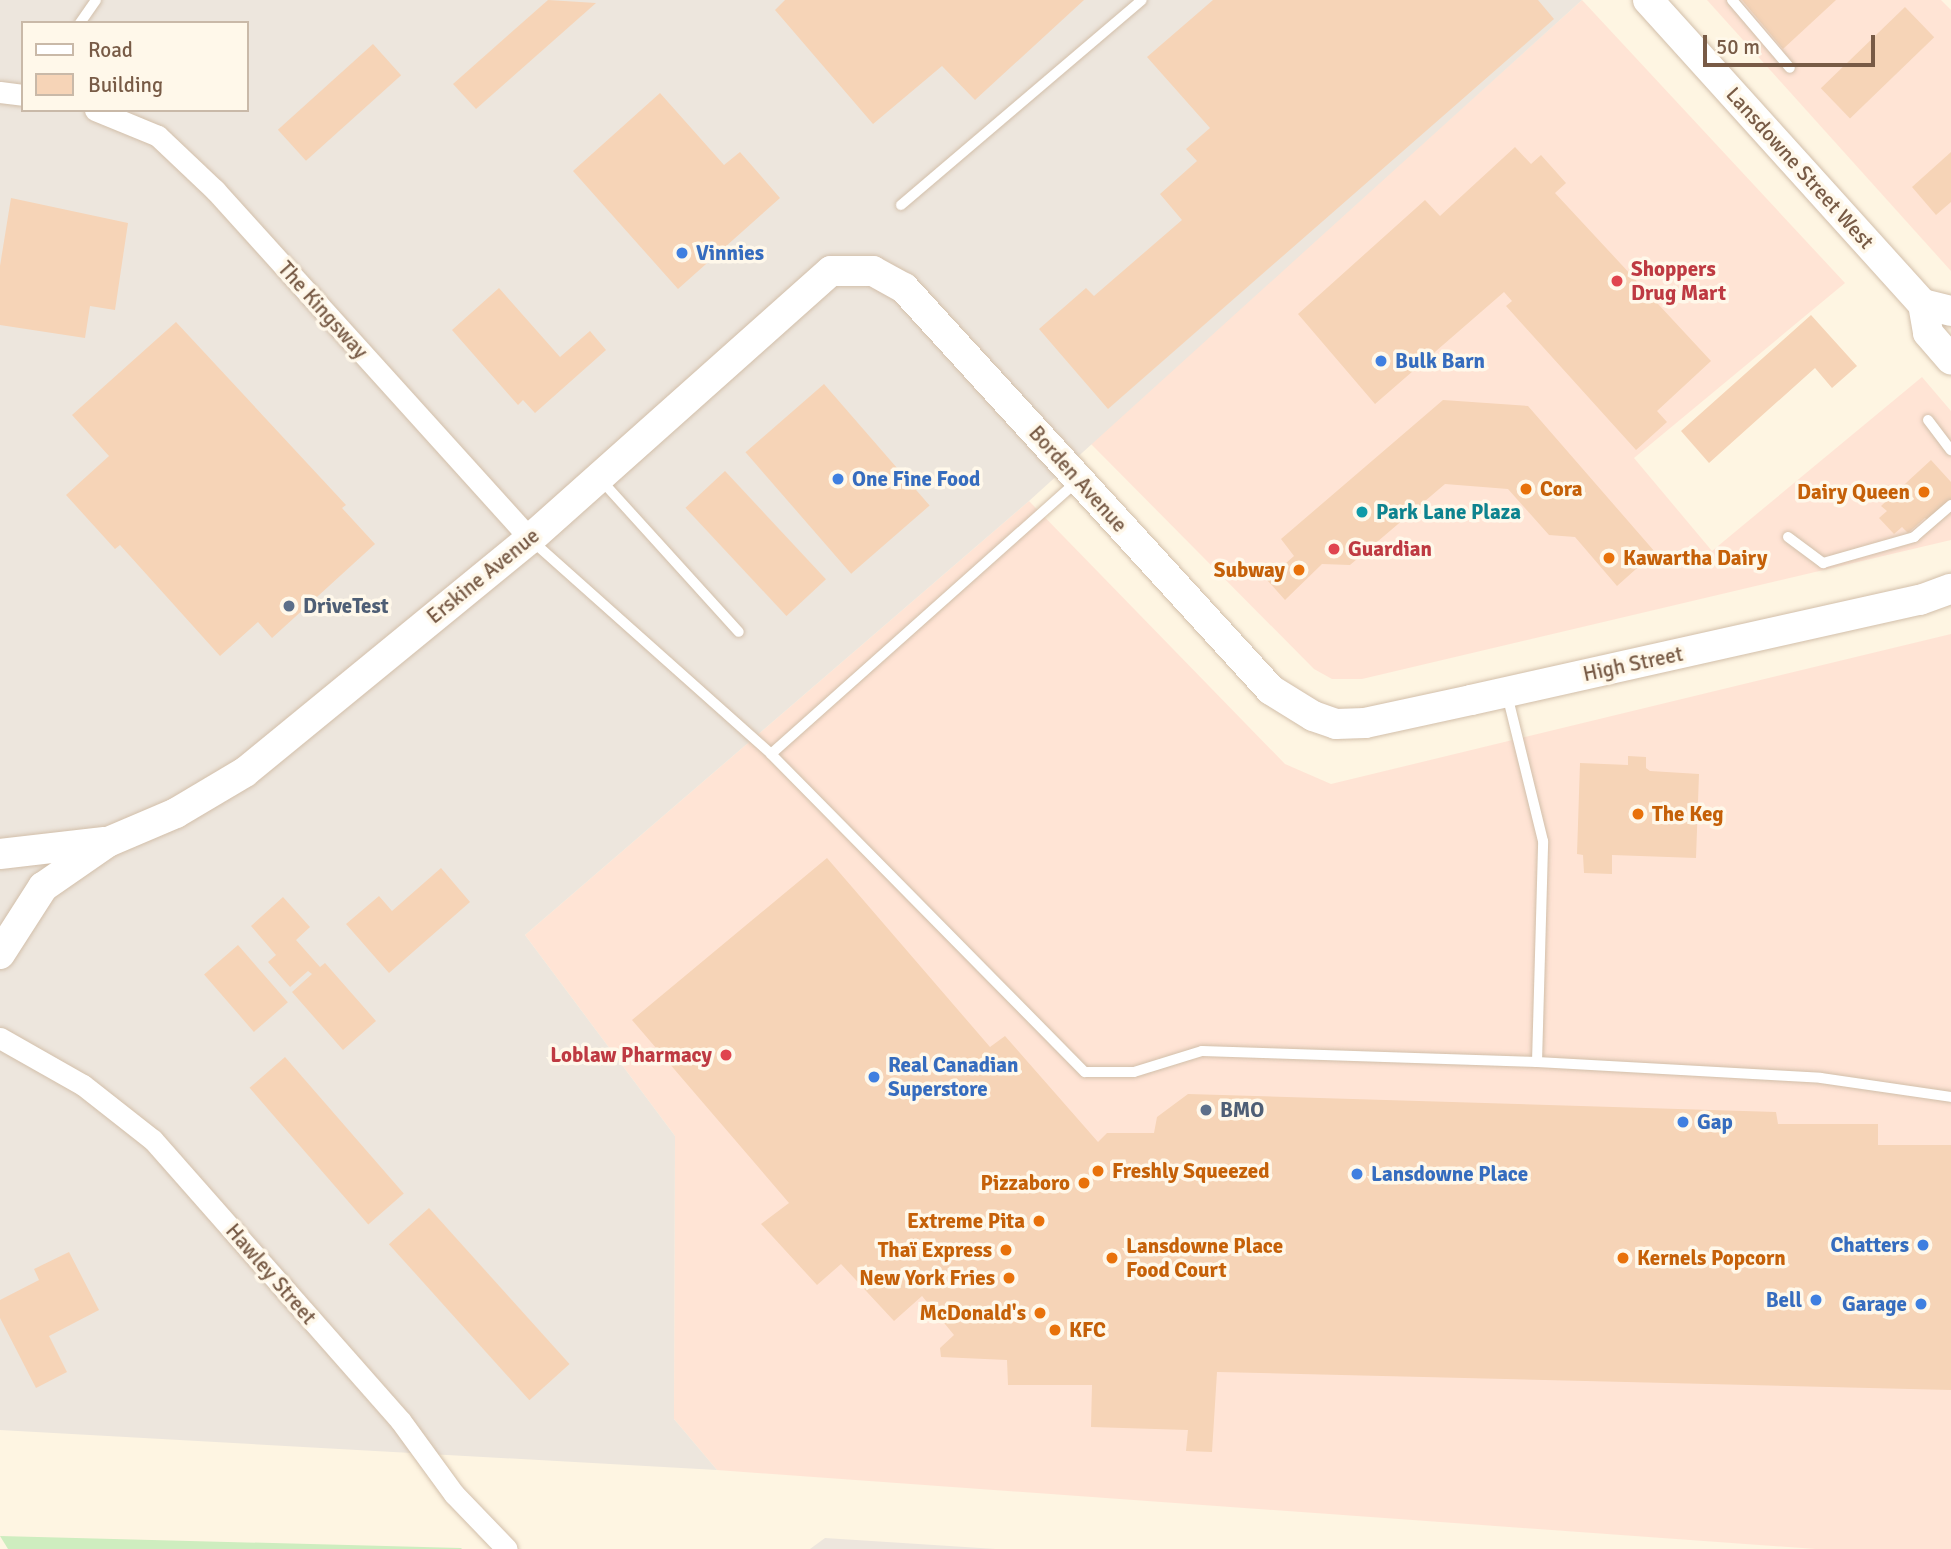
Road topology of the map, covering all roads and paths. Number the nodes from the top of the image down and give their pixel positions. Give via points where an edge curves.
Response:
1 (96, 0) edge
2 (1142, 0) edge
3 (1648, 0) edge
4 (1732, 0) edge
5 (80, 21) edge
6 (1790, 68) dead end
7 (0, 92) edge
8 (21, 95) edge
9 (100, 112) edge
10 (901, 205) dead end
11 (831, 271) joint
12 (1937, 308) edge
13 (1951, 359) edge
14 (1928, 420) dead end
15 (1951, 450) edge
16 (599, 478) junction
17 (1079, 480) junction
18 (1951, 505) edge
19 (1788, 537) dead end
20 (530, 539) junction
21 (1951, 589) edge
22 (739, 632) dead end
23 (1507, 692) junction
24 (1313, 716) joint
25 (771, 754) junction
26 (108, 842) junction
27 (0, 854) edge
28 (0, 954) edge
29 (0, 1038) edge
30 (1538, 1062) junction
31 (1951, 1097) edge
32 (507, 1549) edge

1 - 5 lane
2 - 10 lane
3 - 12 street, Lansdowne Street West
4 - 6 lane
7 - 8 street
9 - 20 street, The Kingsway via 158,136 215,190
11 - 16 street, Erskine Avenue
11 - 17 street, Borden Avenue via 873,271 904,288
12 - 13 street, Lansdowne Street West via 1928,333
14 - 15 lane
16 - 20 street, Erskine Avenue
16 - 22 lane
17 - 24 street, Borden Avenue via 1270,690
17 - 25 lane
18 - 19 lane via 1914,537 1823,563
20 - 25 lane
20 - 26 street, Erskine Avenue via 245,772 176,813
21 - 23 street, High Street via 1920,600
23 - 24 street, High Street via 1365,723 1336,724
23 - 30 lane via 1543,841
25 - 30 lane via 1085,1072 1134,1072 1202,1051
26 - 27 street
26 - 28 street via 43,887
29 - 32 street, Hawley Street via 83,1085 153,1140 400,1420 454,1494
30 - 31 lane via 1821,1078

